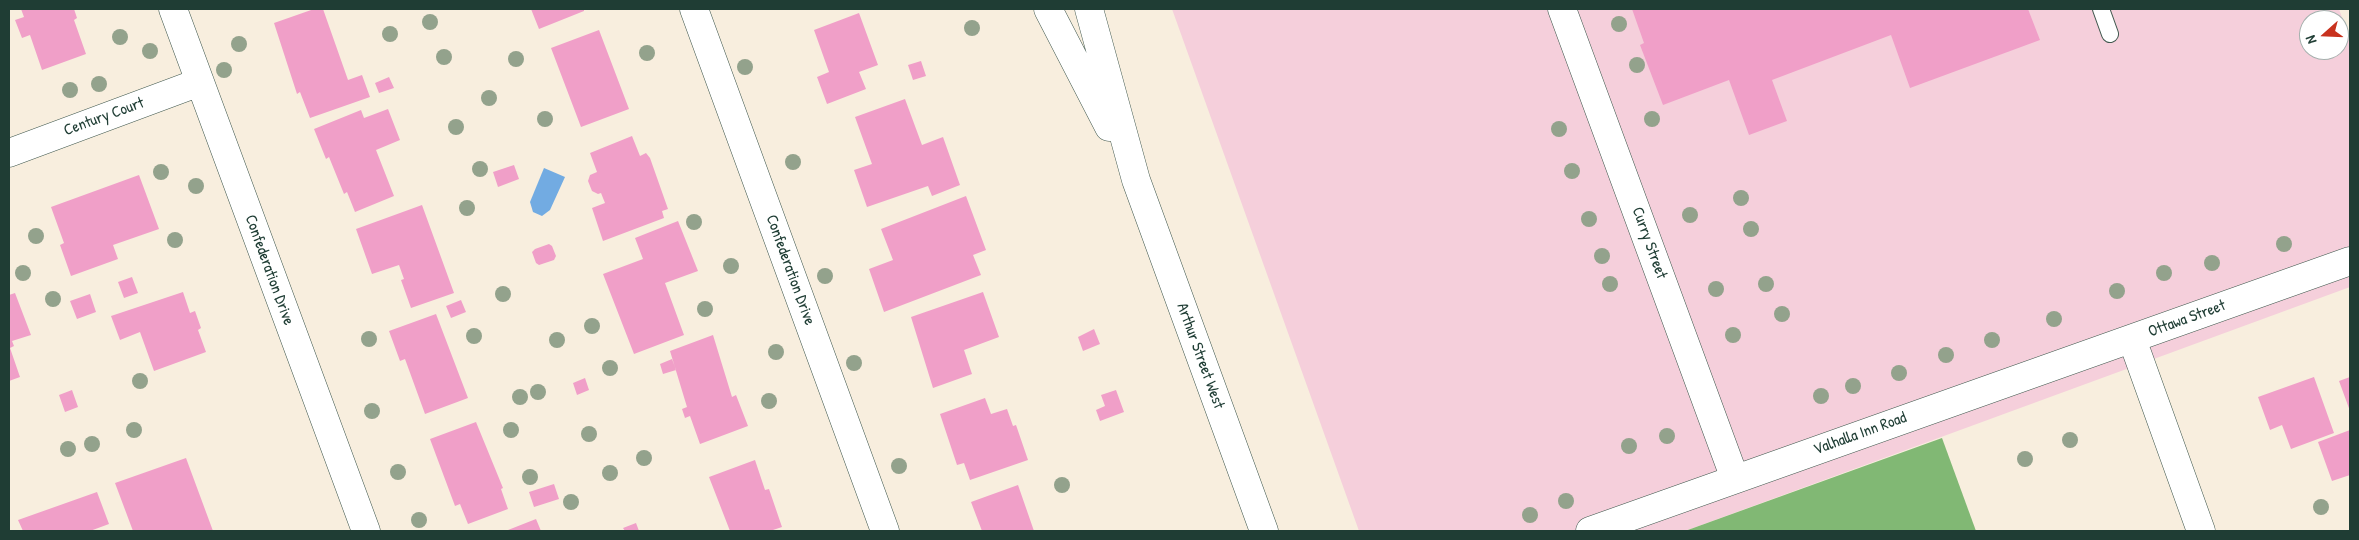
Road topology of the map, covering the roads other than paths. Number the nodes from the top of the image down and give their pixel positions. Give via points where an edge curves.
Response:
1 (173, 9) edge
2 (694, 9) edge
3 (1048, 9) edge
4 (1088, 9) edge
5 (1562, 9) edge
6 (2101, 9) edge
7 (2110, 34) dead end
8 (200, 82) junction
9 (9, 152) edge
10 (1136, 180) junction
11 (2350, 261) edge
12 (2132, 339) junction
13 (1735, 479) junction
14 (366, 531) edge
15 (885, 531) edge
16 (1264, 531) edge
17 (1590, 531) edge
18 (2201, 531) edge

1 - 8 street, Confederation Drive
2 - 15 street, Confederation Drive
3 - 10 street, Arthur Street West
4 - 10 street, Arthur Street West
5 - 13 street, Curry Street
6 - 7 lane
8 - 9 street, Century Court
8 - 14 street, Confederation Drive
10 - 16 street, Arthur Street West
11 - 12 street, Ottawa Street
12 - 13 street, Valhalla Inn Road
12 - 18 street, Ottawa Street
13 - 17 street, Valhalla Inn Road

